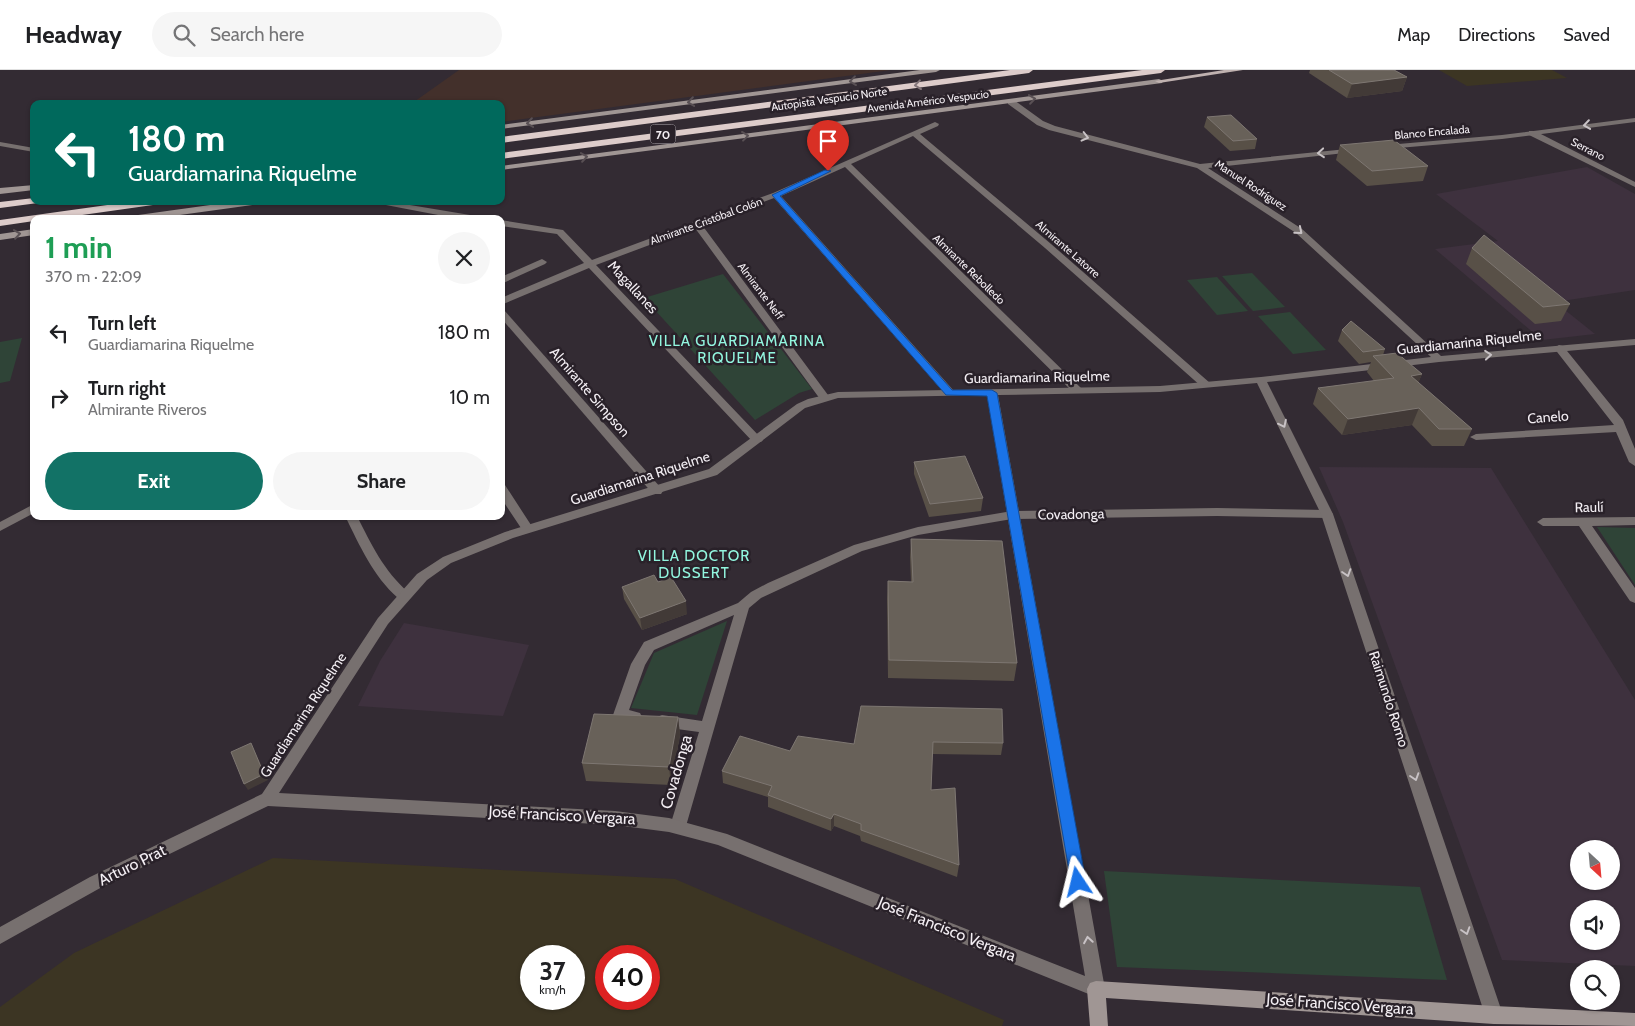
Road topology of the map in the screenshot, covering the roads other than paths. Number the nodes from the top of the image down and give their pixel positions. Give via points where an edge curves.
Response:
1 (936, 70) edge
2 (1002, 70) edge
3 (1029, 70) edge
4 (1161, 70) edge
5 (1238, 70) edge
6 (967, 79) junction
7 (1159, 81) junction
8 (960, 94) junction
9 (1011, 102) junction
10 (1635, 120) edge
11 (935, 124) dead end
12 (505, 126) edge
13 (914, 133) junction
14 (1532, 133) junction
15 (505, 139) edge
16 (0, 144) edge
17 (1373, 148) edge
18 (30, 149) edge
19 (1364, 149) edge
20 (505, 155) edge
21 (845, 163) junction
22 (1200, 166) junction
23 (505, 167) edge
24 (1635, 185) edge
25 (30, 188) edge
26 (0, 192) edge
27 (776, 195) junction
28 (30, 201) edge
29 (0, 205) edge
30 (131, 205) edge
31 (231, 205) edge
32 (393, 205) edge
33 (58, 215) edge
34 (159, 215) edge
35 (452, 215) edge
36 (30, 219) edge
37 (0, 223) edge
38 (505, 224) edge
39 (696, 224) junction
40 (30, 233) edge
41 (0, 237) edge
42 (542, 262) dead end
43 (592, 263) junction
44 (505, 278) edge
45 (505, 300) edge
46 (505, 317) edge
47 (1635, 342) edge
48 (1559, 348) junction
49 (1439, 359) junction
50 (1261, 380) junction
51 (1206, 385) junction
52 (1078, 391) junction
53 (950, 393) junction
54 (992, 393) junction
55 (824, 397) junction
56 (1621, 428) junction
57 (1476, 437) dead end
58 (757, 440) junction
59 (1635, 462) edge
60 (657, 491) junction
61 (505, 494) edge
62 (30, 510) edge
63 (1327, 514) junction
64 (1012, 515) junction
65 (353, 520) edge
66 (1635, 521) edge
67 (1543, 522) dead end
68 (1583, 522) junction
69 (0, 527) edge
70 (528, 528) junction
71 (404, 595) junction
72 (1635, 598) edge
73 (743, 606) junction
74 (706, 727) junction
75 (267, 799) junction
76 (678, 826) junction
77 (0, 936) edge
78 (1096, 988) junction
79 (1497, 1021) edge
80 (1635, 1022) edge
81 (1099, 1026) edge

1 -> 12 main road
2 - 6 highway
3 - 6 highway, Autopista Vespucio Norte / 70
4 - 8 highway, Autopista Vespucio Norte / 70
5 - 7 main road, Avenida Américo Vespucio
6 -> 15 highway, Autopista Vespucio Norte / 70
7 - 8 highway
9 -> 7 main road, Avenida Américo Vespucio
8 - 20 highway, Autopista Vespucio Norte / 70
9 -> 22 street, Manuel Rodríguez via 1052,128
23 -> 9 main road, Avenida Américo Vespucio
10 -> 14 street, Blanco Encalada
11 - 13 street, Almirante Cristóbal Colón
13 - 21 street, Almirante Cristóbal Colón
13 - 51 street, Almirante Latorre
14 - 17 street, Blanco Encalada
14 - 24 street, Serrano
16 - 18 street
19 -> 22 street
21 - 27 street, Almirante Cristóbal Colón
21 - 52 street, Almirante Rebolledo
22 -> 49 street, Manuel Rodríguez via 1299,231
25 - 26 main road
27 - 39 street, Almirante Cristóbal Colón
27 - 53 street
28 - 29 highway
30 - 33 highway
31 - 34 main road
32 - 35 street
36 - 37 highway
38 - 43 street, Magallanes via 560,232
39 - 43 street, Almirante Cristóbal Colón
39 - 55 street, Almirante Neff
41 -> 40 main road
42 - 44 street
43 - 45 street, Almirante Cristóbal Colón
43 - 58 street, Magallanes
46 - 60 street, Almirante Simpson
47 - 48 street, Guardiamarina Riquelme
49 -> 48 street, Guardiamarina Riquelme
48 - 56 street
49 - 50 street, Guardiamarina Riquelme
50 - 51 street, Guardiamarina Riquelme
50 -> 63 street, Raimundo Romo
51 - 52 street, Guardiamarina Riquelme
52 - 54 street, Guardiamarina Riquelme
53 - 54 street, Guardiamarina Riquelme
53 - 55 street, Guardiamarina Riquelme
54 - 64 street
55 - 58 street, Guardiamarina Riquelme via 801,406
56 - 57 street, Canelo
56 - 59 street
58 - 60 street, Guardiamarina Riquelme via 713,472
60 - 70 street, Guardiamarina Riquelme
61 - 70 street
62 - 69 street
63 - 64 street, Covadonga
63 -> 79 street, Raimundo Romo
64 - 73 street, Covadonga via 918,531 858,548 773,586
78 -> 64 street
65 - 71 street via 381,574
66 - 68 street, Raulí
67 - 68 street, Raulí
68 - 72 street
70 - 71 street, Guardiamarina Riquelme via 447,560 422,577
71 - 75 street, Guardiamarina Riquelme via 383,621
73 - 74 street, Covadonga
73 - 74 street, Covadonga via 649,646 638,664 620,716
74 - 76 street, Covadonga
75 - 76 street, José Francisco Vergara via 647,820
75 - 77 street, Arturo Prat via 96,882
76 - 78 street, José Francisco Vergara via 721,839
78 - 79 main road, José Francisco Vergara
78 - 81 main road
79 - 80 main road, José Francisco Vergara

